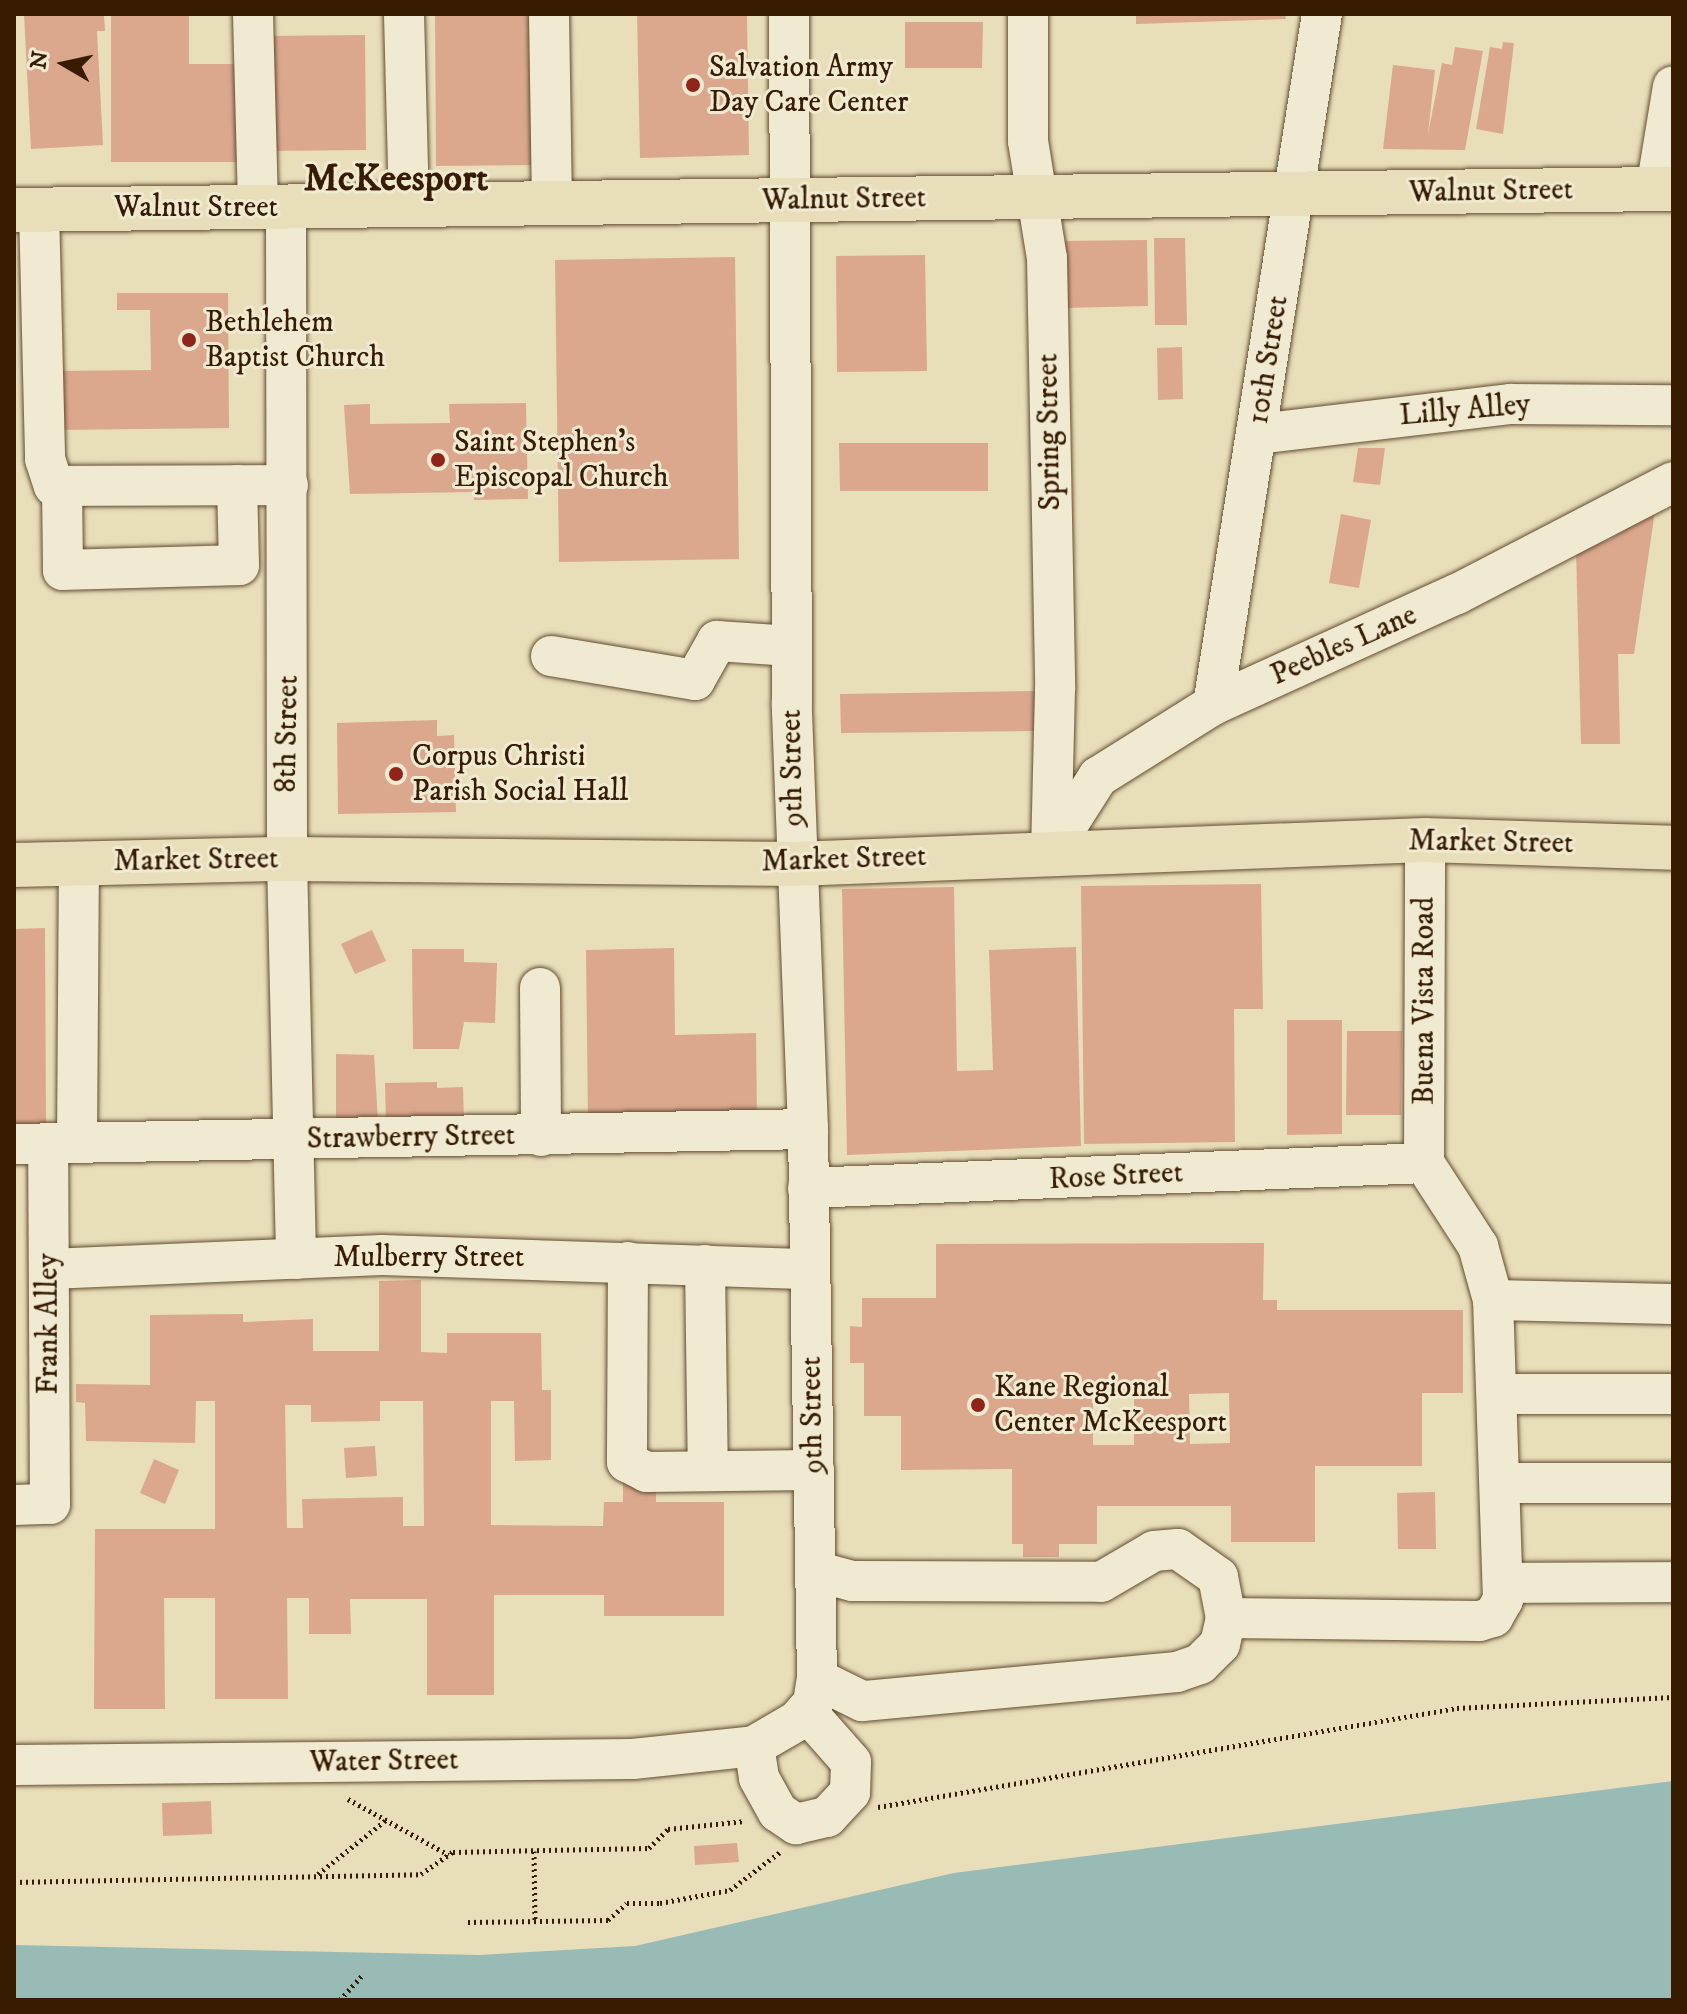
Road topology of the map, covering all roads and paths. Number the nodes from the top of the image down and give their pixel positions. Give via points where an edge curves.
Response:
1 (253, 14) edge
2 (404, 14) edge
3 (549, 14) edge
4 (789, 14) edge
5 (1028, 14) edge
6 (1322, 14) edge
7 (1673, 86) edge
8 (1665, 189) edge
9 (1294, 195) junction
10 (1036, 196) junction
11 (793, 201) junction
12 (552, 204) junction
13 (409, 206) junction
14 (272, 208) junction
15 (26, 210) edge
16 (1673, 405) edge
17 (1258, 434) junction
18 (54, 473) junction
19 (1673, 482) edge
20 (237, 485) junction
21 (288, 485) junction
22 (791, 646) junction
23 (551, 656) dead end
24 (1213, 705) junction
25 (1425, 840) junction
26 (1673, 848) edge
27 (1051, 851) junction
28 (287, 859) junction
29 (79, 864) junction
30 (795, 864) junction
31 (14, 865) edge
32 (540, 988) dead end
33 (808, 1129) junction
34 (541, 1136) junction
35 (295, 1140) junction
36 (46, 1144) edge
37 (1424, 1163) junction
38 (808, 1188) junction
39 (296, 1259) junction
40 (628, 1262) junction
41 (705, 1265) junction
42 (49, 1269) junction
43 (810, 1269) junction
44 (1493, 1300) junction
45 (1673, 1304) edge
46 (1499, 1394) junction
47 (1673, 1394) edge
48 (814, 1470) junction
49 (708, 1471) junction
50 (1502, 1483) junction
51 (1673, 1483) edge
52 (32, 1504) edge
53 (815, 1571) junction
54 (1673, 1582) edge
55 (1504, 1583) junction
56 (1226, 1618) junction
57 (812, 1695) junction
58 (754, 1746) junction
59 (14, 1765) edge
60 (337, 1792) dead end
61 (785, 1814) junction
62 (386, 1820) junction
63 (534, 1851) junction
64 (449, 1855) junction
65 (317, 1875) junction
66 (14, 1882) edge
67 (535, 1921) junction
68 (468, 1922) dead end
69 (364, 1973) dead end
70 (340, 2000) edge

1 - 14 street, 8th Street
2 - 13 street
3 - 12 street
4 - 11 street, 9th Street
5 - 10 street, Spring Street via 1028,141
6 - 9 street, 10th Street
7 - 8 street
8 - 9 main road, Walnut Street
9 - 10 main road, Walnut Street
9 - 17 street, 10th Street
10 - 11 main road, Walnut Street
10 - 27 street, Spring Street via 1047,258 1055,689
11 - 12 main road, Walnut Street
11 - 22 street, 9th Street
12 - 13 main road, Walnut Street
13 - 14 main road, Walnut Street
14 - 15 main road, Walnut Street
14 - 21 street, 8th Street
15 - 18 street
16 - 17 street, Lilly Alley via 1511,404
17 - 24 street, 10th Street
18 - 20 street
18 - 20 street via 63,570 239,565
19 - 24 street, Peebles Lane via 1457,594
20 - 21 street
21 - 28 street, 8th Street
22 - 23 street via 717,641 695,680
22 - 30 street, 9th Street
24 - 27 street, Peebles Lane via 1098,777
25 - 26 main road, Market Street
25 - 27 main road, Market Street
25 - 37 street, Buena Vista Road
27 - 30 main road, Market Street
28 - 29 main road, Market Street
28 - 30 main road, Market Street
28 - 35 street, 8th Street
29 - 31 main road, Market Street
29 - 36 street, Frank Alley
30 - 33 street, 9th Street
32 - 34 street
33 - 34 street, Strawberry Street
33 - 38 street, 9th Street
34 - 35 street, Strawberry Street
35 - 36 street, Strawberry Street
35 - 39 street, 8th Street
36 - 42 street, Frank Alley
37 - 38 street, Rose Street
37 - 44 street via 1478,1246
38 - 43 street, 9th Street
39 - 40 street, Mulberry Street via 382,1255
39 - 42 street, Mulberry Street
40 - 41 street, Mulberry Street
40 - 49 street via 627,1462 647,1472
41 - 43 street, Mulberry Street
41 - 49 street
42 - 52 street, Frank Alley
43 - 48 street, 9th Street
44 - 45 street
44 - 46 street
46 - 47 street
46 - 50 street
48 - 49 street
48 - 53 street, 9th Street
50 - 51 street
50 - 55 street
53 - 56 street via 853,1581 1101,1582 1154,1551 1178,1549 1218,1577
53 - 57 street, 9th Street
54 - 55 street
55 - 56 street via 1493,1617 1479,1621
56 - 57 street via 1220,1644 1200,1664 1177,1672 862,1701
57 - 58 street
57 - 61 street via 851,1762 850,1792 827,1817
58 - 59 street, Water Street via 633,1759
58 - 61 street via 759,1778
60 - 62 path
61 - 63 path via 668,1829 649,1848
61 - 67 path via 789,1844 730,1890 660,1903 627,1903 608,1920
62 - 64 path
62 - 65 path
63 - 64 path
63 - 67 path
64 - 65 path via 421,1874
65 - 66 path
67 - 68 path
69 - 70 path

